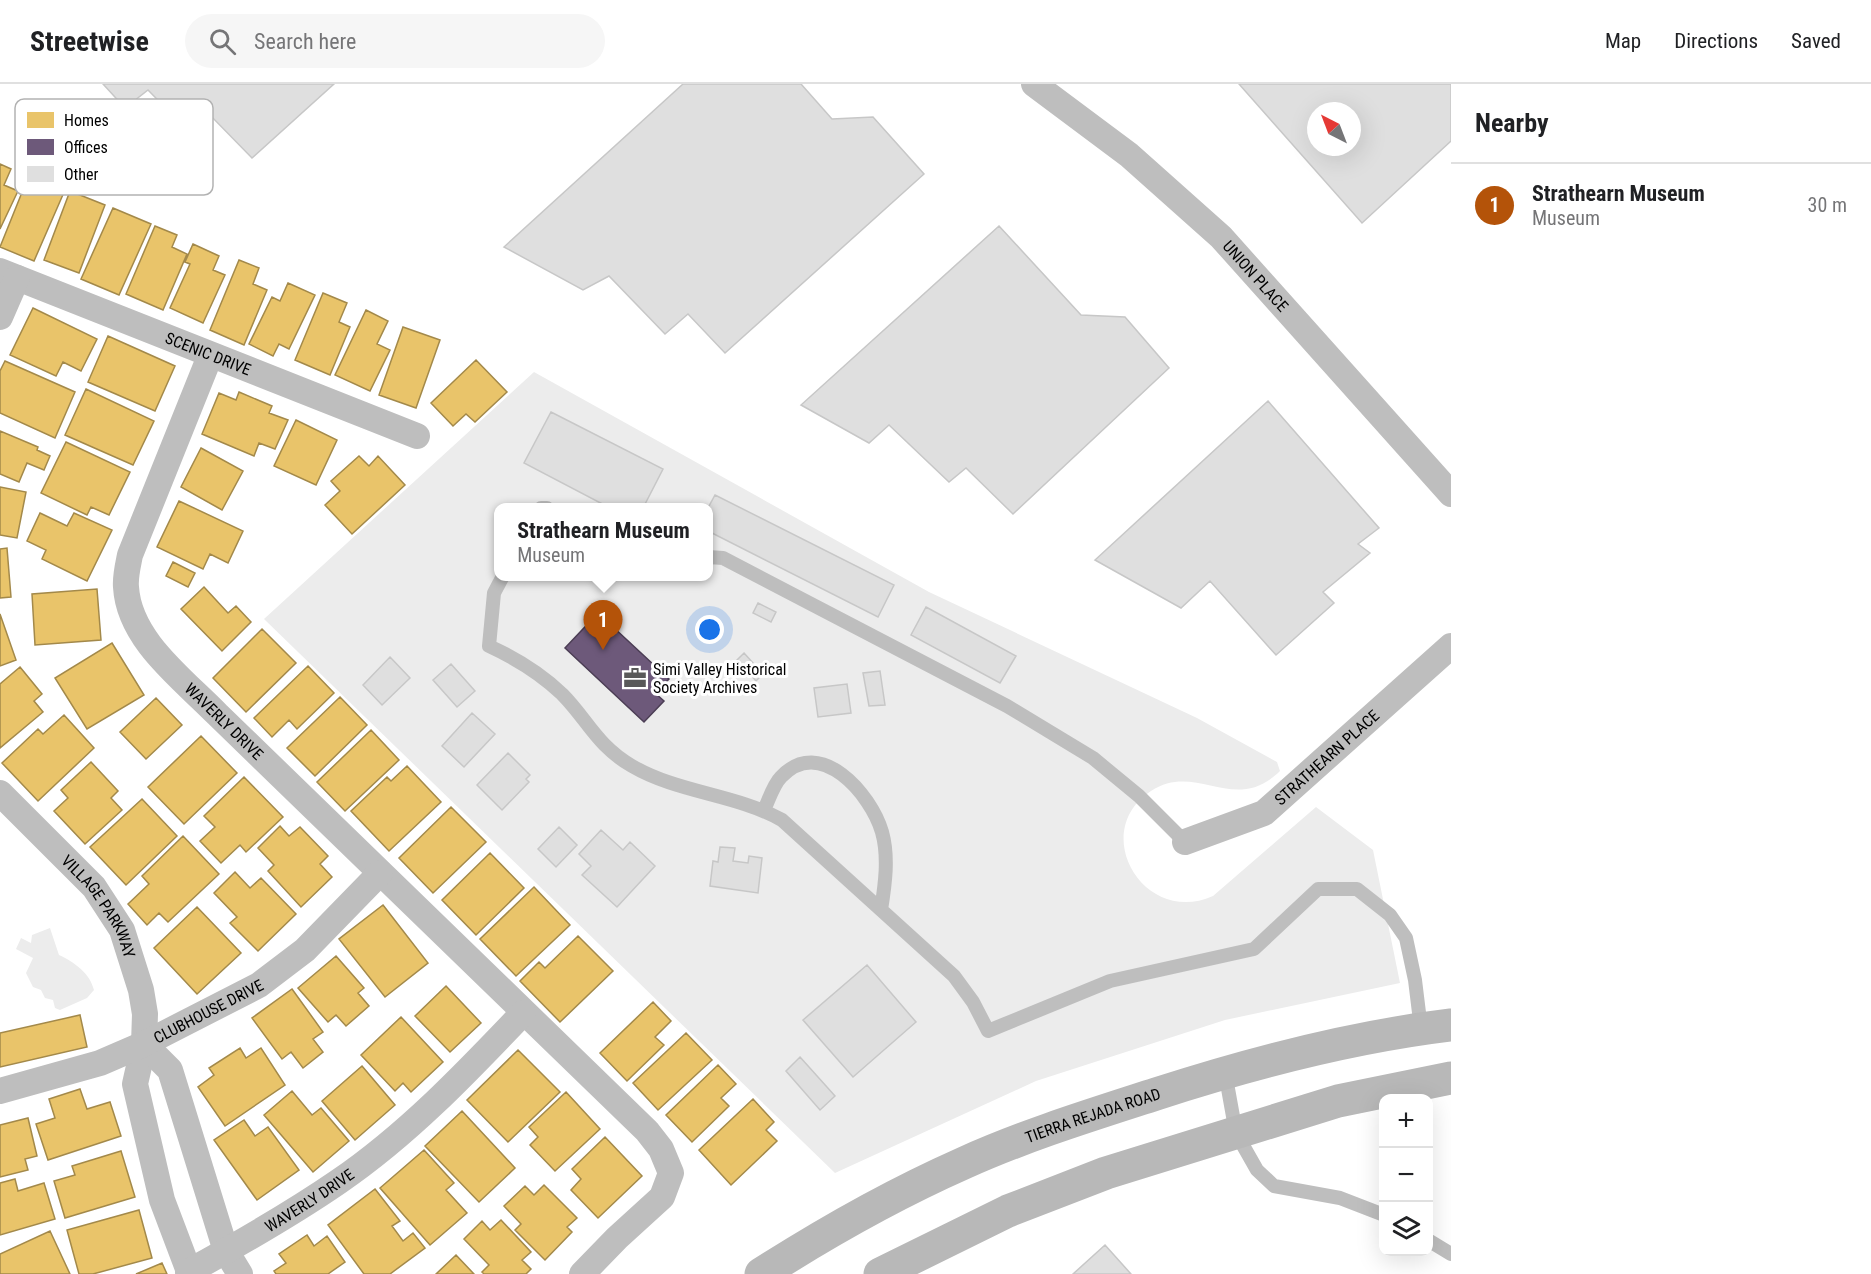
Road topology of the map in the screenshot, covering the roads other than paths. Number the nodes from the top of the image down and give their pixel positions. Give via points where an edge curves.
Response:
1 (1034, 84) edge
2 (8, 275) edge
3 (0, 317) edge
4 (210, 356) junction
5 (417, 436) dead end
6 (1451, 494) edge
7 (713, 557) edge
8 (500, 581) edge
9 (1451, 646) edge
10 (4, 806) edge
11 (764, 810) junction
12 (1185, 842) joint
13 (380, 873) junction
14 (881, 910) junction
15 (523, 1013) junction
16 (1436, 1027) edge
17 (144, 1044) junction
18 (1225, 1072) junction
19 (1451, 1078) edge
20 (0, 1091) edge
21 (1236, 1133) junction
22 (1379, 1213) edge
23 (1433, 1243) edge
24 (226, 1251) junction
25 (1451, 1254) edge
26 (189, 1273) edge
27 (240, 1274) edge
28 (582, 1274) edge
29 (761, 1274) edge
30 (880, 1274) edge

1 - 6 street, UNION PLACE via 1129,155 1221,237
2 - 3 street
2 - 4 street, SCENIC DRIVE
4 - 5 street, SCENIC DRIVE
4 - 13 street, WAVERLY DRIVE via 130,555 126,588 134,621 152,648
7 - 12 lane via 723,558 1007,706 1093,758
8 - 11 lane via 494,593 489,646 519,660 562,694 599,742 631,765 675,785
9 - 12 street, STRATHEARN PLACE via 1264,813
10 - 17 street, VILLAGE PARKWAY via 94,887 122,930 141,990
11 - 14 lane via 798,832
11 - 14 lane via 780,777 799,764 822,763 840,771 871,808 882,832 886,872
13 - 15 street, WAVERLY DRIVE
13 - 17 street, CLUBHOUSE DRIVE via 305,950 259,985
14 - 16 lane via 954,976 988,1031 1110,981 1254,949 1318,889 1358,889 1390,915 1406,938 1415,980
15 - 24 street, WAVERLY DRIVE via 461,1079 388,1143 338,1182
15 - 28 street, WAVERLY DRIVE via 647,1131 661,1149 671,1173 662,1197
16 - 18 main road, TIERRA REJADA ROAD via 1308,1050
17 - 20 street, CLUBHOUSE DRIVE via 100,1063
17 - 24 street via 170,1070
17 - 26 street, VILLAGE PARKWAY via 135,1084 162,1200
18 - 21 lane
18 - 29 main road, TIERRA REJADA ROAD via 1060,1125 963,1163 880,1205
19 - 21 main road via 1338,1101
21 - 22 lane via 1257,1170 1274,1186 1340,1198
21 - 30 main road via 1106,1173 1018,1207
23 - 25 lane
24 - 26 street, WAVERLY DRIVE
24 - 27 street

